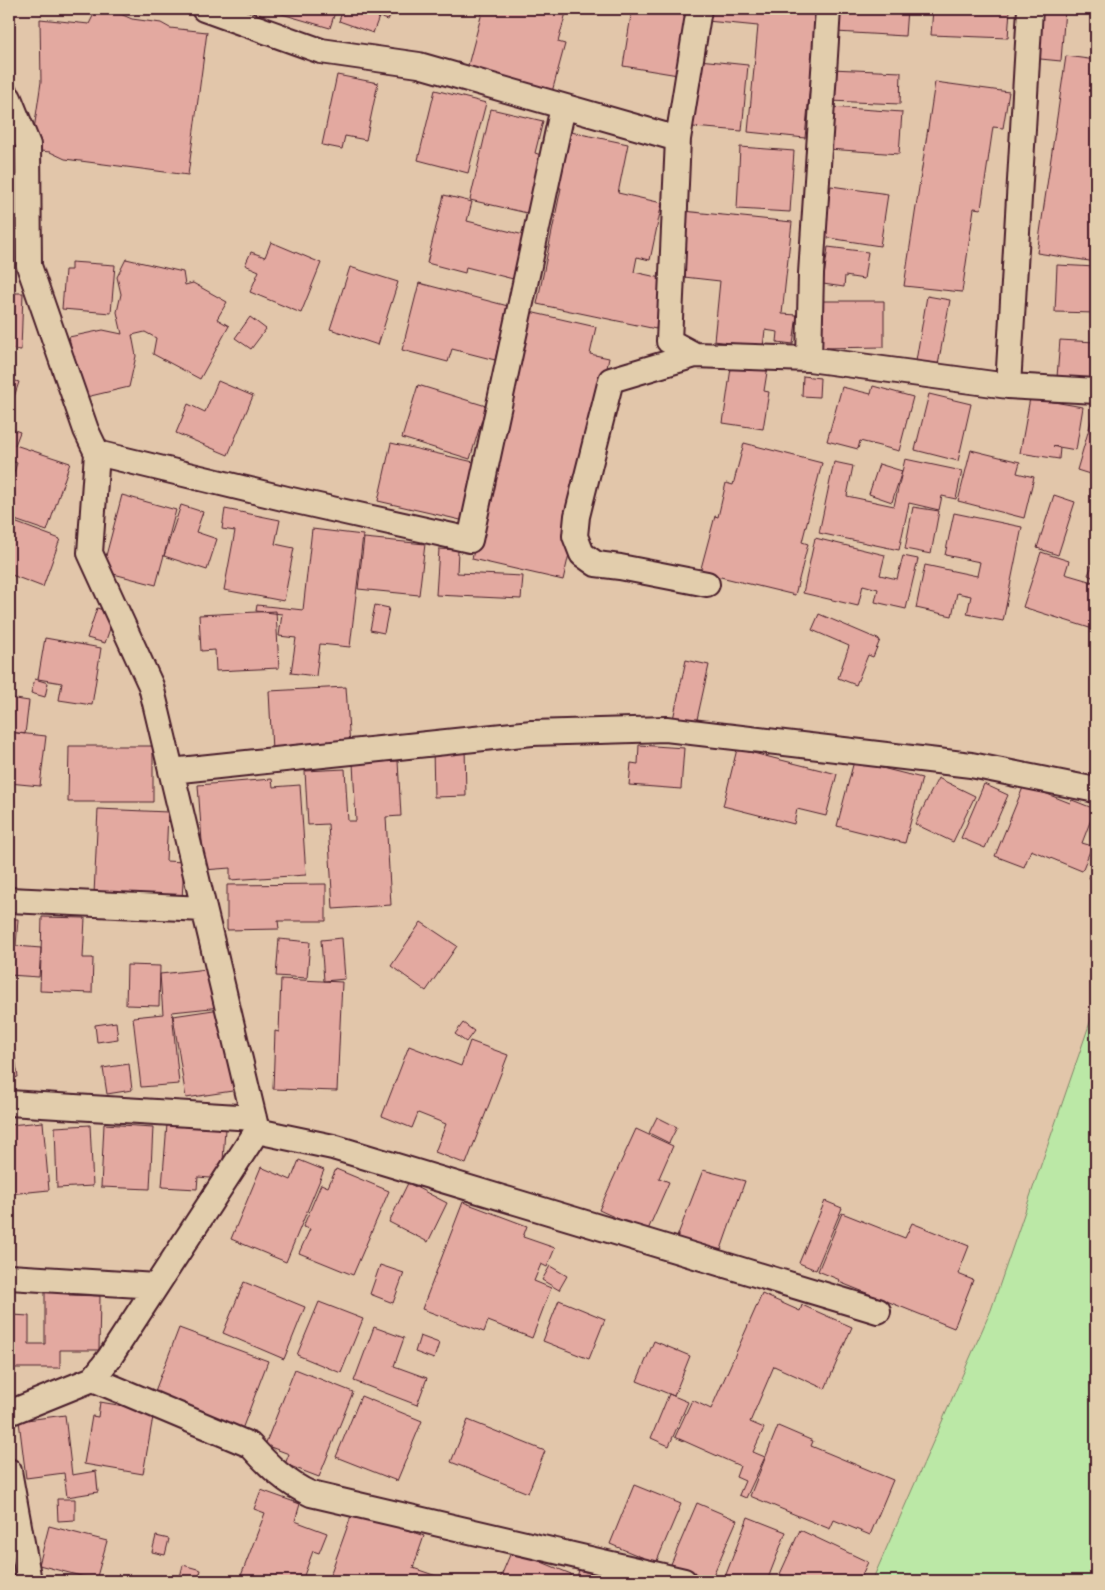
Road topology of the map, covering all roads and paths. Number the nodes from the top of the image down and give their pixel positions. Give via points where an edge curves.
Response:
1 (204, 9) edge
2 (699, 9) edge
3 (828, 9) edge
4 (1030, 9) edge
5 (9, 98) edge
6 (563, 107) junction
7 (678, 139) junction
8 (695, 355) junction
9 (810, 359) junction
10 (1008, 386) junction
11 (1096, 391) edge
12 (97, 453) junction
13 (707, 584) dead end
14 (171, 771) junction
15 (1096, 790) edge
16 (9, 900) edge
17 (204, 909) junction
18 (9, 1103) edge
19 (256, 1124) junction
20 (9, 1277) edge
21 (156, 1286) junction
22 (878, 1311) dead end
23 (93, 1379) junction
24 (9, 1413) edge
25 (9, 1471) edge
26 (29, 1581) edge
27 (684, 1581) edge

1 - 6 street via 321,51 419,64
2 - 7 street
3 - 9 street via 811,274
4 - 10 street
5 - 12 street via 28,145 29,266
6 - 7 street
6 - 12 street via 470,540
7 - 8 street via 669,341
8 - 9 street
8 - 13 street via 611,380 576,516 575,536 582,554 596,564
9 - 10 street
10 - 11 street
12 - 14 street via 90,553 151,686
14 - 15 street via 532,733 666,729 971,765
14 - 17 street
16 - 17 street
17 - 19 street
18 - 19 street
19 - 21 street
19 - 22 street
20 - 21 street
21 - 23 street
23 - 24 street
23 - 27 street via 250,1445 295,1487 311,1494
25 - 26 street

